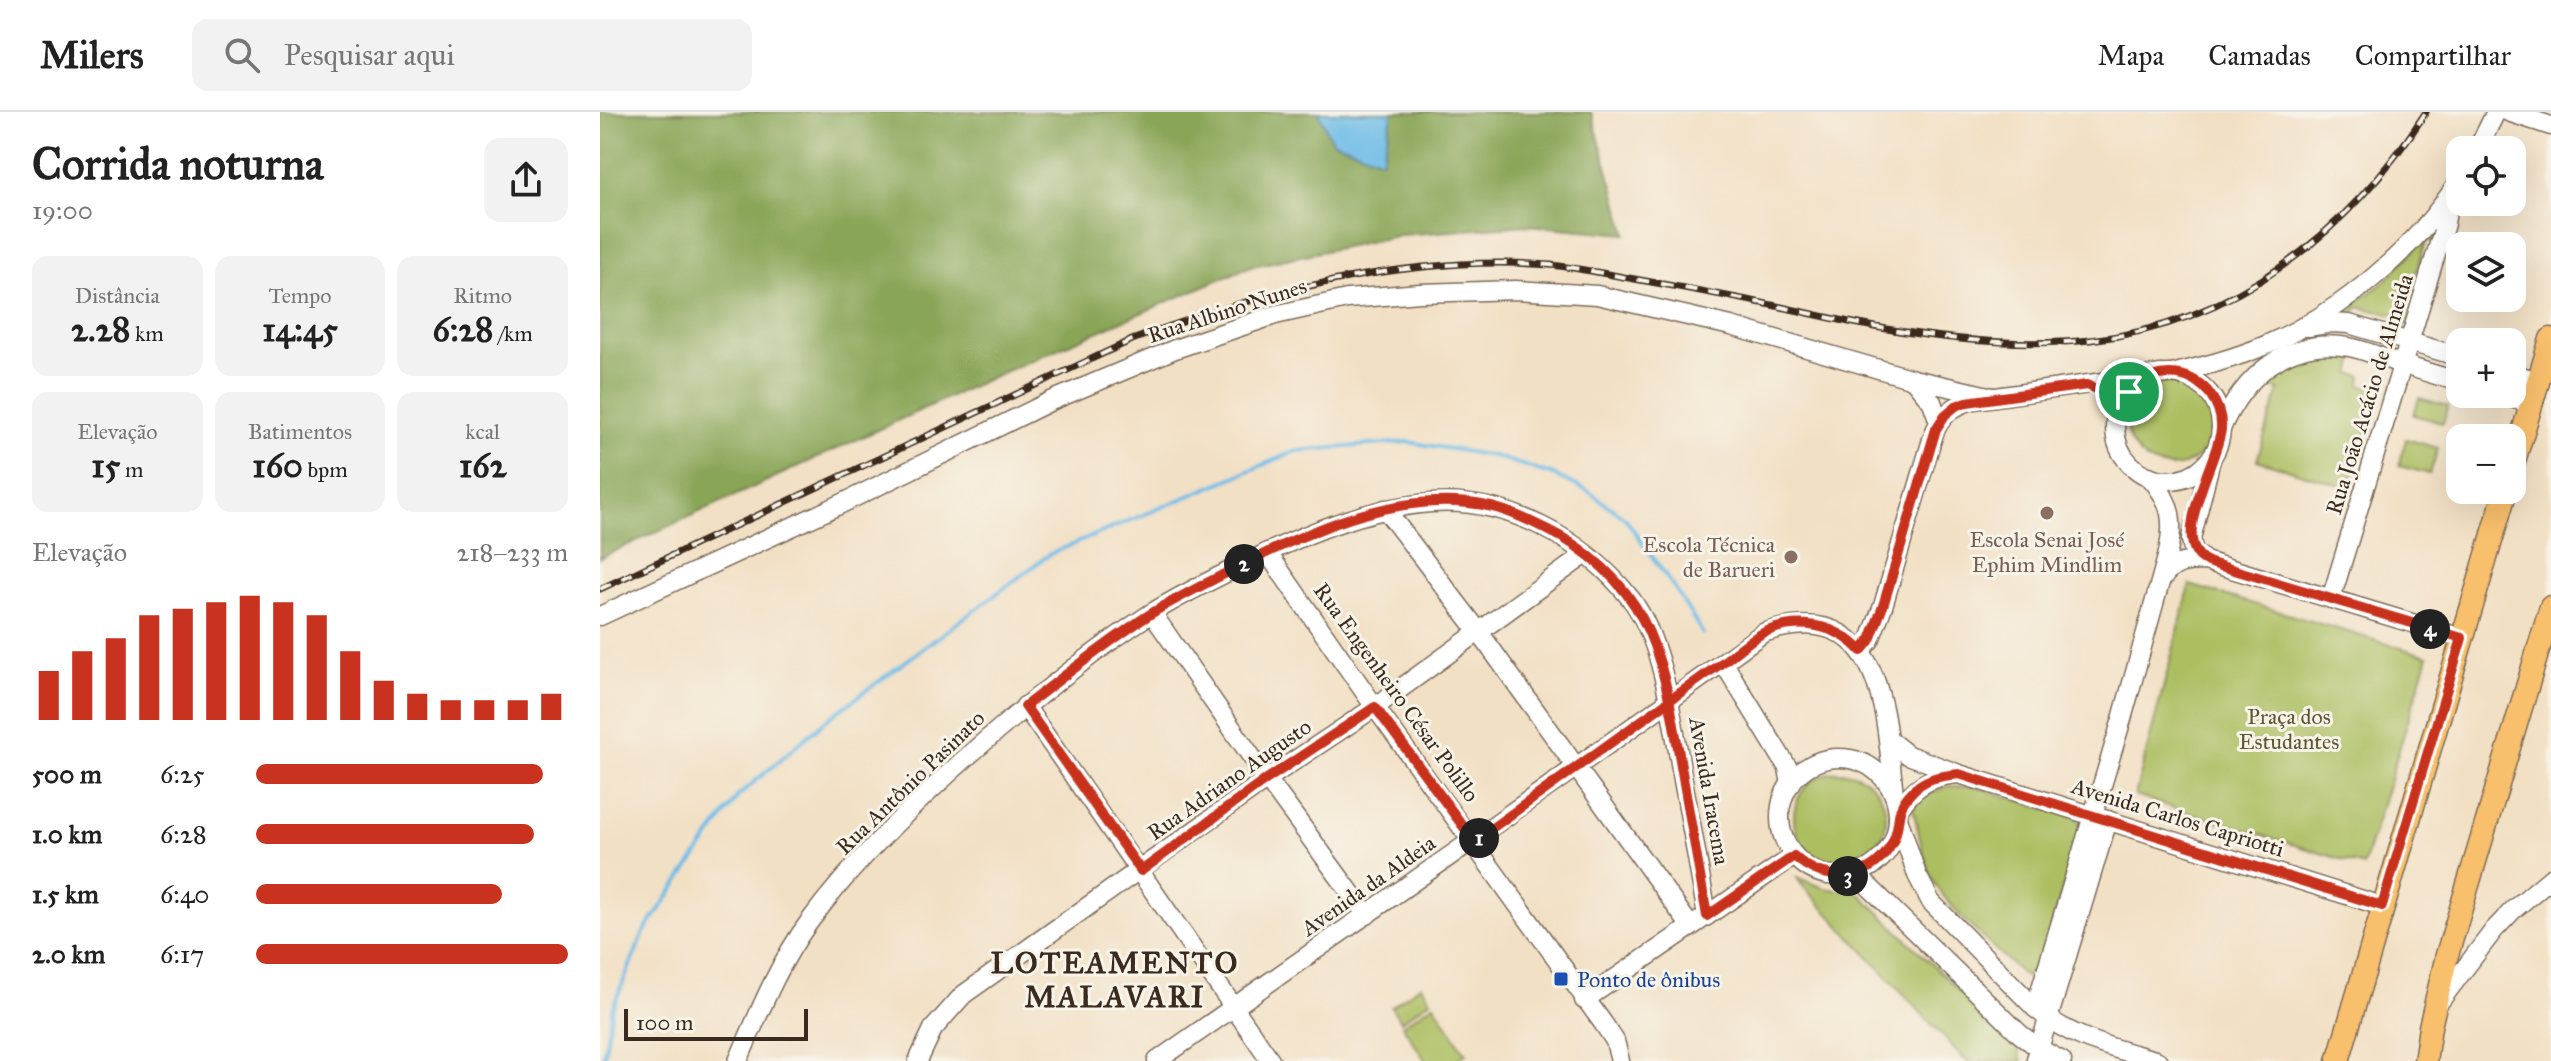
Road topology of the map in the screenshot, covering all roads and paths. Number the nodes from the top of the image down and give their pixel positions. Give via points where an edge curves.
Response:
1 (2496, 112) edge
2 (2508, 112) edge
3 (2551, 126) edge
4 (2484, 136) edge
5 (2445, 201) joint
6 (2295, 330) junction
7 (2551, 339) edge
8 (2411, 341) junction
9 (2446, 352) edge
10 (2403, 365) junction
11 (2166, 374) junction
12 (2526, 377) edge
13 (2446, 378) edge
14 (1913, 379) junction
15 (2538, 381) junction
16 (2087, 385) junction
17 (1993, 397) junction
18 (2526, 403) edge
19 (2531, 404) junction
20 (2118, 410) junction
21 (1939, 422) junction
22 (2525, 424) edge
23 (2221, 429) junction
24 (2212, 456) junction
25 (2149, 476) junction
26 (2502, 504) edge
27 (1385, 509) junction
28 (1267, 552) junction
29 (1586, 554) junction
30 (2205, 561) junction
31 (2161, 582) junction
32 (2331, 599) junction
33 (2551, 607) edge
34 (1152, 613) junction
35 (600, 616) edge
36 (1479, 632) junction
37 (2462, 638) junction
38 (1861, 651) junction
39 (1723, 662) junction
40 (1669, 701) junction
41 (1025, 706) junction
42 (1375, 707) junction
43 (1889, 740) junction
44 (1578, 767) junction
45 (1959, 774) junction
46 (1267, 779) junction
47 (1791, 784) junction
48 (1897, 808) junction
49 (2100, 818) junction
50 (1474, 841) junction
51 (1794, 856) junction
52 (1141, 871) junction
53 (1856, 874) junction
54 (2548, 883) edge
55 (2382, 906) junction
56 (1367, 915) junction
57 (1707, 916) junction
58 (1691, 927) junction
59 (1584, 1000) junction
60 (1232, 1007) junction
61 (2035, 1008) junction
62 (2433, 1011) junction
63 (2049, 1021) junction
64 (2038, 1055) edge
65 (1619, 1060) edge
66 (738, 1061) edge
67 (918, 1061) edge
68 (1157, 1061) edge
69 (1271, 1061) edge
70 (2062, 1061) edge
71 (2158, 1061) edge
72 (2338, 1061) edge
73 (2425, 1061) edge

1 - 4 street
2 - 3 street
5 - 6 street via 2380,272
5 - 8 street, Rua João Acácio de Almeida via 2445,224
6 - 8 street via 2341,323
6 - 11 street via 2240,355
7 - 15 main road
8 - 9 street
8 - 10 street, Rua João Acácio de Almeida
10 - 13 street
10 - 23 street via 2344,346 2294,351 2251,380
10 - 32 street, Rua João Acácio de Almeida
11 - 16 street
11 - 20 street via 2134,386
11 - 23 street via 2190,378 2208,391
12 - 15 street
14 - 17 street, Rua Albino Nunes
14 - 21 street via 1932,402
14 - 35 street, Rua Albino Nunes via 1731,326 1597,295 1516,290 1347,299 1275,315 1133,366
15 - 19 main road
16 - 17 street
16 - 20 street via 2108,394
17 - 21 street via 1956,406
18 - 19 street
19 - 22 main road
20 - 25 street via 2121,450
21 - 38 street via 1883,606
23 - 24 street
24 - 25 street via 2185,477
24 - 30 street via 2191,539 2194,552
25 - 31 street via 2167,501 2172,519
26 - 37 main road
27 - 28 street, Avenida Iracema
27 - 29 street, Avenida Iracema via 1434,502 1493,507 1570,540
27 - 36 street
28 - 34 street, Avenida Iracema
28 - 42 street, Rua Engenheiro César Polillo
29 - 36 street, Rua Adriano Augusto
29 - 40 street, Avenida Iracema via 1643,619
30 - 31 street via 2175,565
30 - 32 street
31 - 49 street
32 - 37 street
33 - 62 main road
34 - 41 street, Avenida Iracema
34 - 46 street
36 - 42 street, Rua Adriano Augusto
36 - 44 street
37 - 55 main road
38 - 39 street, Avenida da Aldeia via 1833,631 1801,624 1763,633
38 - 43 street via 1879,687
39 - 40 street, Avenida da Aldeia
39 - 47 street via 1788,768
40 - 44 street, Avenida da Aldeia
40 - 57 street, Avenida Iracema
41 - 52 street
41 - 66 street, Rua Antônio Pasinato via 888,831 810,921 773,983
42 - 46 street, Rua Adriano Augusto
42 - 50 street, Rua Engenheiro César Polillo
43 - 45 street, Avenida Carlos Capriotti via 1908,755
43 - 48 street
44 - 50 street, Avenida da Aldeia
44 - 58 street
45 - 48 street via 1926,780
45 - 49 street, Avenida Carlos Capriotti
46 - 52 street, Rua Adriano Augusto
46 - 56 street
47 - 48 street via 1814,764 1850,759 1878,772
47 - 51 street via 1780,820
48 - 53 street via 1896,834 1885,854
48 - 61 street via 1931,902
49 - 55 street, Avenida Carlos Capriotti
49 - 61 street
49 - 63 street
50 - 56 street, Avenida da Aldeia
50 - 59 street, Rua Engenheiro César Polillo
51 - 53 street via 1823,874
51 - 57 street
52 - 60 street
52 - 67 street, Rua Adriano Augusto via 963,995 933,1029
53 - 64 street
54 - 62 street via 2494,930
55 - 72 main road
56 - 60 street, Avenida da Aldeia
57 - 58 street
58 - 59 street
59 - 65 street, Rua Engenheiro César Polillo via 1615,1041
60 - 68 street, Avenida da Aldeia
60 - 69 street
61 - 63 street
62 - 73 main road
63 - 64 street
63 - 71 street via 2074,1035
64 - 70 street

